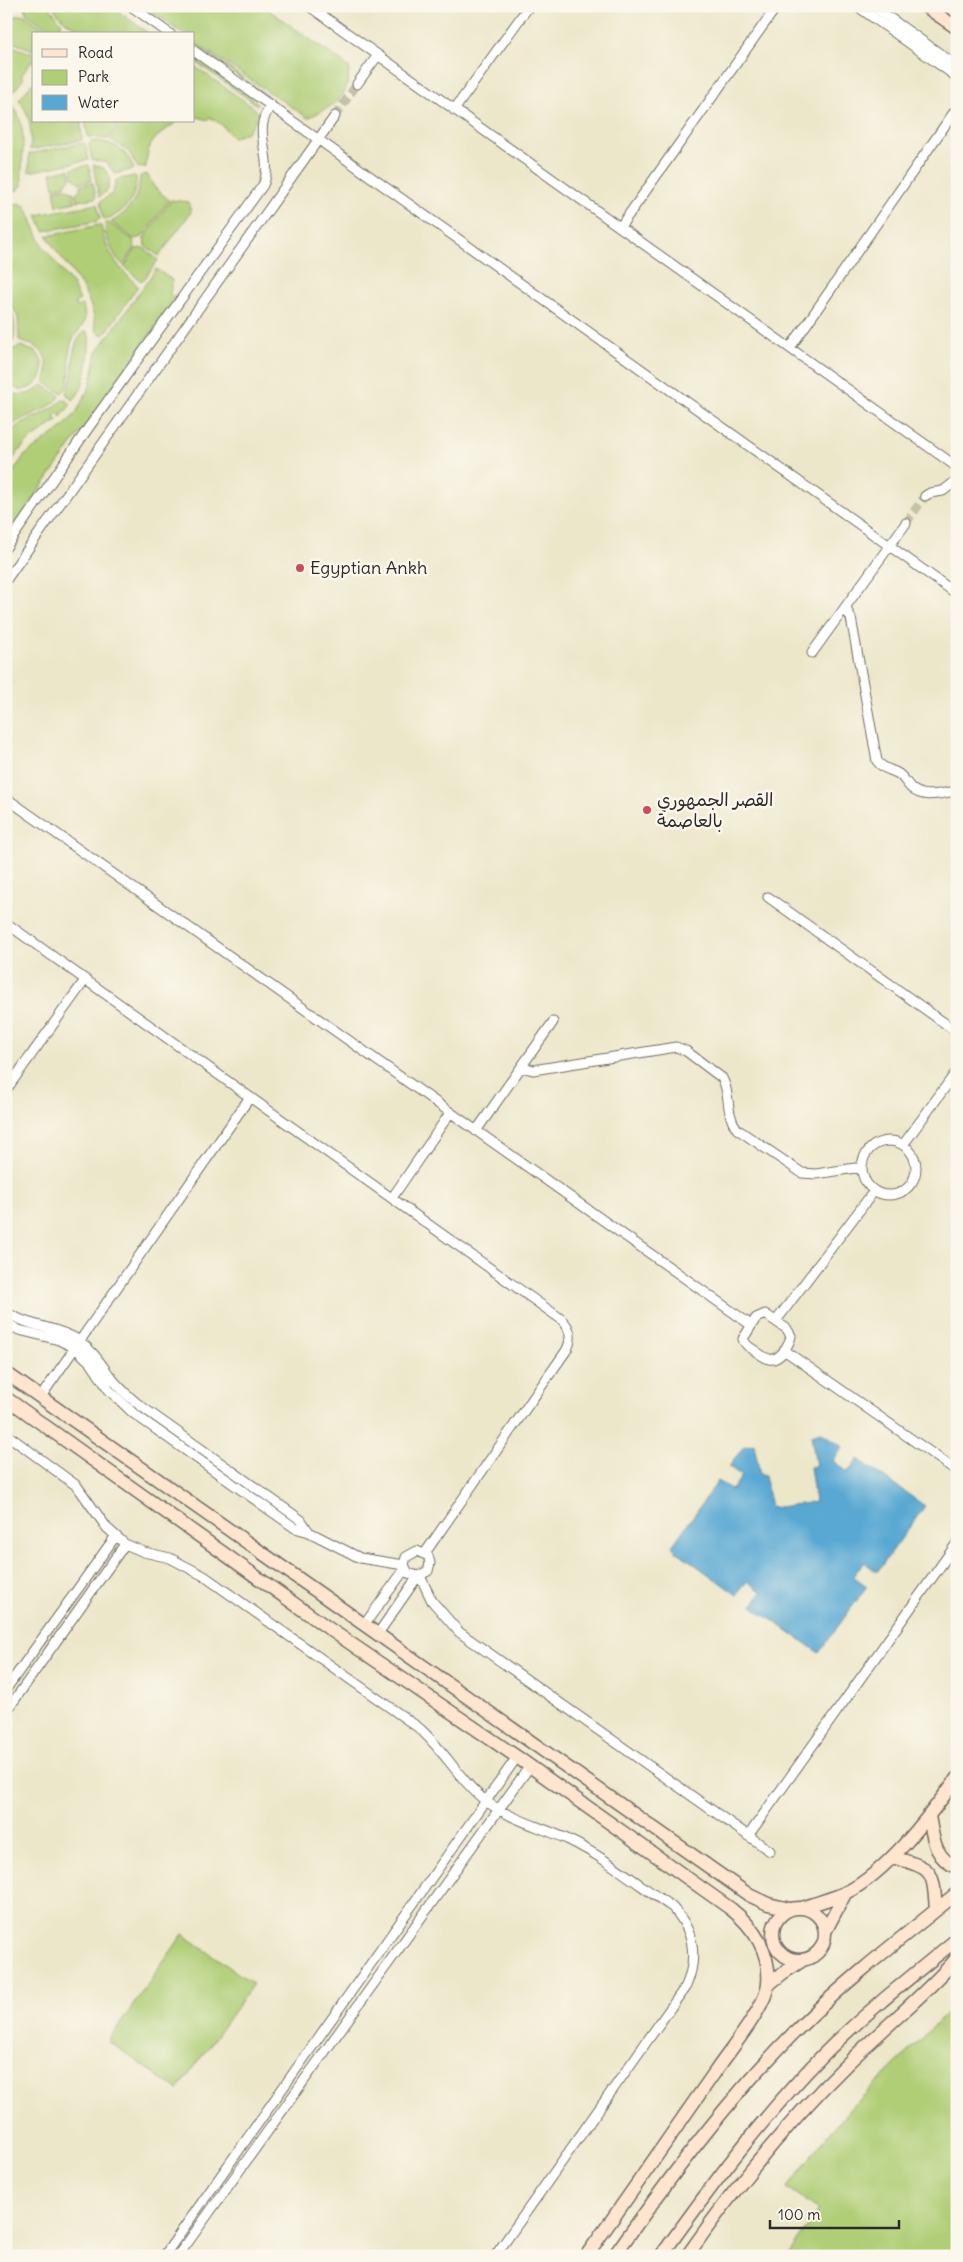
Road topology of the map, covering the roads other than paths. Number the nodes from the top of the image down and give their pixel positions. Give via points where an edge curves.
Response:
1 (131, 6) edge
2 (310, 6) edge
3 (529, 6) edge
4 (776, 6) edge
5 (857, 6) edge
6 (873, 6) edge
7 (926, 6) edge
8 (957, 28) edge
9 (167, 32) edge
10 (195, 52) edge
11 (378, 55) junction
12 (957, 66) edge
13 (957, 77) edge
14 (357, 84) tunnel mouth
15 (271, 105) junction
16 (957, 108) edge
17 (454, 110) junction
18 (334, 116) tunnel mouth
19 (318, 140) junction
20 (620, 227) junction
21 (790, 348) junction
22 (957, 466) edge
23 (957, 480) edge
24 (925, 496) tunnel mouth
25 (906, 523) tunnel mouth
26 (889, 546) junction
27 (6, 547) edge
28 (6, 580) edge
29 (957, 594) edge
30 (845, 607) junction
31 (812, 653) dead end
32 (957, 791) edge
33 (6, 798) edge
34 (768, 897) dead end
35 (6, 924) edge
36 (85, 980) junction
37 (553, 1022) dead end
38 (957, 1032) edge
39 (521, 1067) junction
40 (957, 1071) edge
41 (6, 1090) edge
42 (250, 1097) junction
43 (450, 1113) junction
44 (476, 1131) junction
45 (903, 1145) junction
46 (862, 1167) junction
47 (874, 1190) junction
48 (392, 1198) junction
49 (6, 1312) edge
50 (776, 1321) junction
51 (6, 1323) edge
52 (751, 1325) junction
53 (77, 1345) junction
54 (784, 1350) junction
55 (6, 1373) edge
56 (6, 1398) edge
57 (40, 1398) junction
58 (90, 1432) junction
59 (6, 1434) edge
60 (78, 1449) junction
61 (957, 1471) edge
62 (205, 1514) junction
63 (192, 1531) junction
64 (115, 1537) junction
65 (957, 1543) edge
66 (125, 1544) junction
67 (425, 1553) junction
68 (405, 1567) junction
69 (419, 1576) junction
70 (364, 1626) junction
71 (377, 1635) junction
72 (6, 1690) edge
73 (6, 1712) edge
74 (517, 1756) junction
75 (530, 1766) junction
76 (957, 1778) edge
77 (486, 1801) junction
78 (498, 1809) junction
79 (929, 1816) junction
80 (748, 1836) junction
81 (770, 1851) dead end
82 (892, 1857) junction
83 (957, 1867) edge
84 (846, 1892) junction
85 (957, 1893) edge
86 (796, 1908) junction
87 (936, 1910) junction
88 (826, 1930) junction
89 (957, 1939) edge
90 (768, 1944) junction
91 (957, 1958) edge
92 (803, 1960) junction
93 (768, 1985) junction
94 (627, 2198) junction
95 (646, 2211) junction
96 (164, 2256) edge
97 (178, 2256) edge
98 (495, 2256) edge
99 (586, 2256) edge
100 (614, 2256) edge
101 (661, 2256) edge
102 (687, 2256) edge

1 - 9 street
2 - 11 street
3 - 17 street
4 - 20 street
5 - 13 street
6 - 12 street
7 - 8 street
10 - 15 street
11 - 14 street
11 - 17 street
15 - 19 street
15 - 27 street via 262,128 267,166 263,185
16 - 21 street
17 - 20 street
18 - 19 street
19 - 26 street
19 - 28 street
20 - 21 street
21 - 22 street
23 - 24 street via 946,490
25 - 26 street
26 - 29 street
26 - 30 street
30 - 31 street
30 - 32 street via 851,618 877,761 920,793 932,795
33 - 43 street
34 - 38 street
35 - 36 street
36 - 41 street
36 - 42 street
37 - 39 street
39 - 44 street
39 - 46 street via 533,1070 676,1047 722,1078 732,1122 737,1129 797,1171 811,1174
40 - 45 street
42 - 48 street
42 - 53 street
43 - 44 street
43 - 48 street
44 - 52 street
45 - 46 street via 893,1142 877,1144 868,1151
45 - 47 street via 912,1153 916,1164 911,1184 896,1194 884,1195
46 - 47 street via 866,1182
47 - 50 street
48 - 67 street via 561,1319 568,1326 570,1336 566,1351
49 - 53 street via 30,1324 63,1333
50 - 52 street via 763,1314
50 - 54 street via 790,1333 791,1339
51 - 53 street via 19,1330
52 - 54 street via 744,1336 747,1345 769,1360 777,1359
53 - 57 street
53 - 68 street via 94,1354 118,1386 138,1404 301,1520 309,1532 360,1558
54 - 61 street
55 - 57 street
56 - 60 street
57 - 58 street
58 - 60 street
58 - 62 street
59 - 64 street via 77,1486
60 - 63 street
62 - 63 street
62 - 70 street
63 - 74 street via 330,1630
64 - 66 street
64 - 72 street
65 - 80 street
66 - 73 street
66 - 77 street via 193,1569 419,1728
67 - 68 street via 412,1552 406,1557
67 - 69 street via 430,1567
68 - 69 street via 411,1575
68 - 70 street
69 - 71 street
69 - 80 street via 432,1601 459,1632
70 - 71 street
71 - 86 street via 749,1895 768,1904
74 - 75 street
74 - 77 street
75 - 78 street
75 - 90 street via 735,1912
76 - 79 street
77 - 78 street
77 - 96 street
78 - 97 street
78 - 98 street via 579,1845 672,1907 690,1934 694,1960 686,1986
79 - 82 street
79 - 83 street via 938,1854
80 - 81 street
82 - 84 street
82 - 87 street via 923,1866 930,1872 934,1881
84 - 86 street
84 - 88 street
85 - 87 street
86 - 88 street via 818,1914
86 - 90 street via 776,1921
87 - 95 street via 852,1978 788,2038 727,2106
88 - 92 street via 822,1947 814,1956
89 - 101 street via 856,2024 798,2081 731,2161
90 - 92 street via 786,1957
90 - 93 street
91 - 102 street via 787,2127 739,2184
92 - 93 street
93 - 94 street via 742,2034
94 - 95 street
94 - 99 street
95 - 100 street

